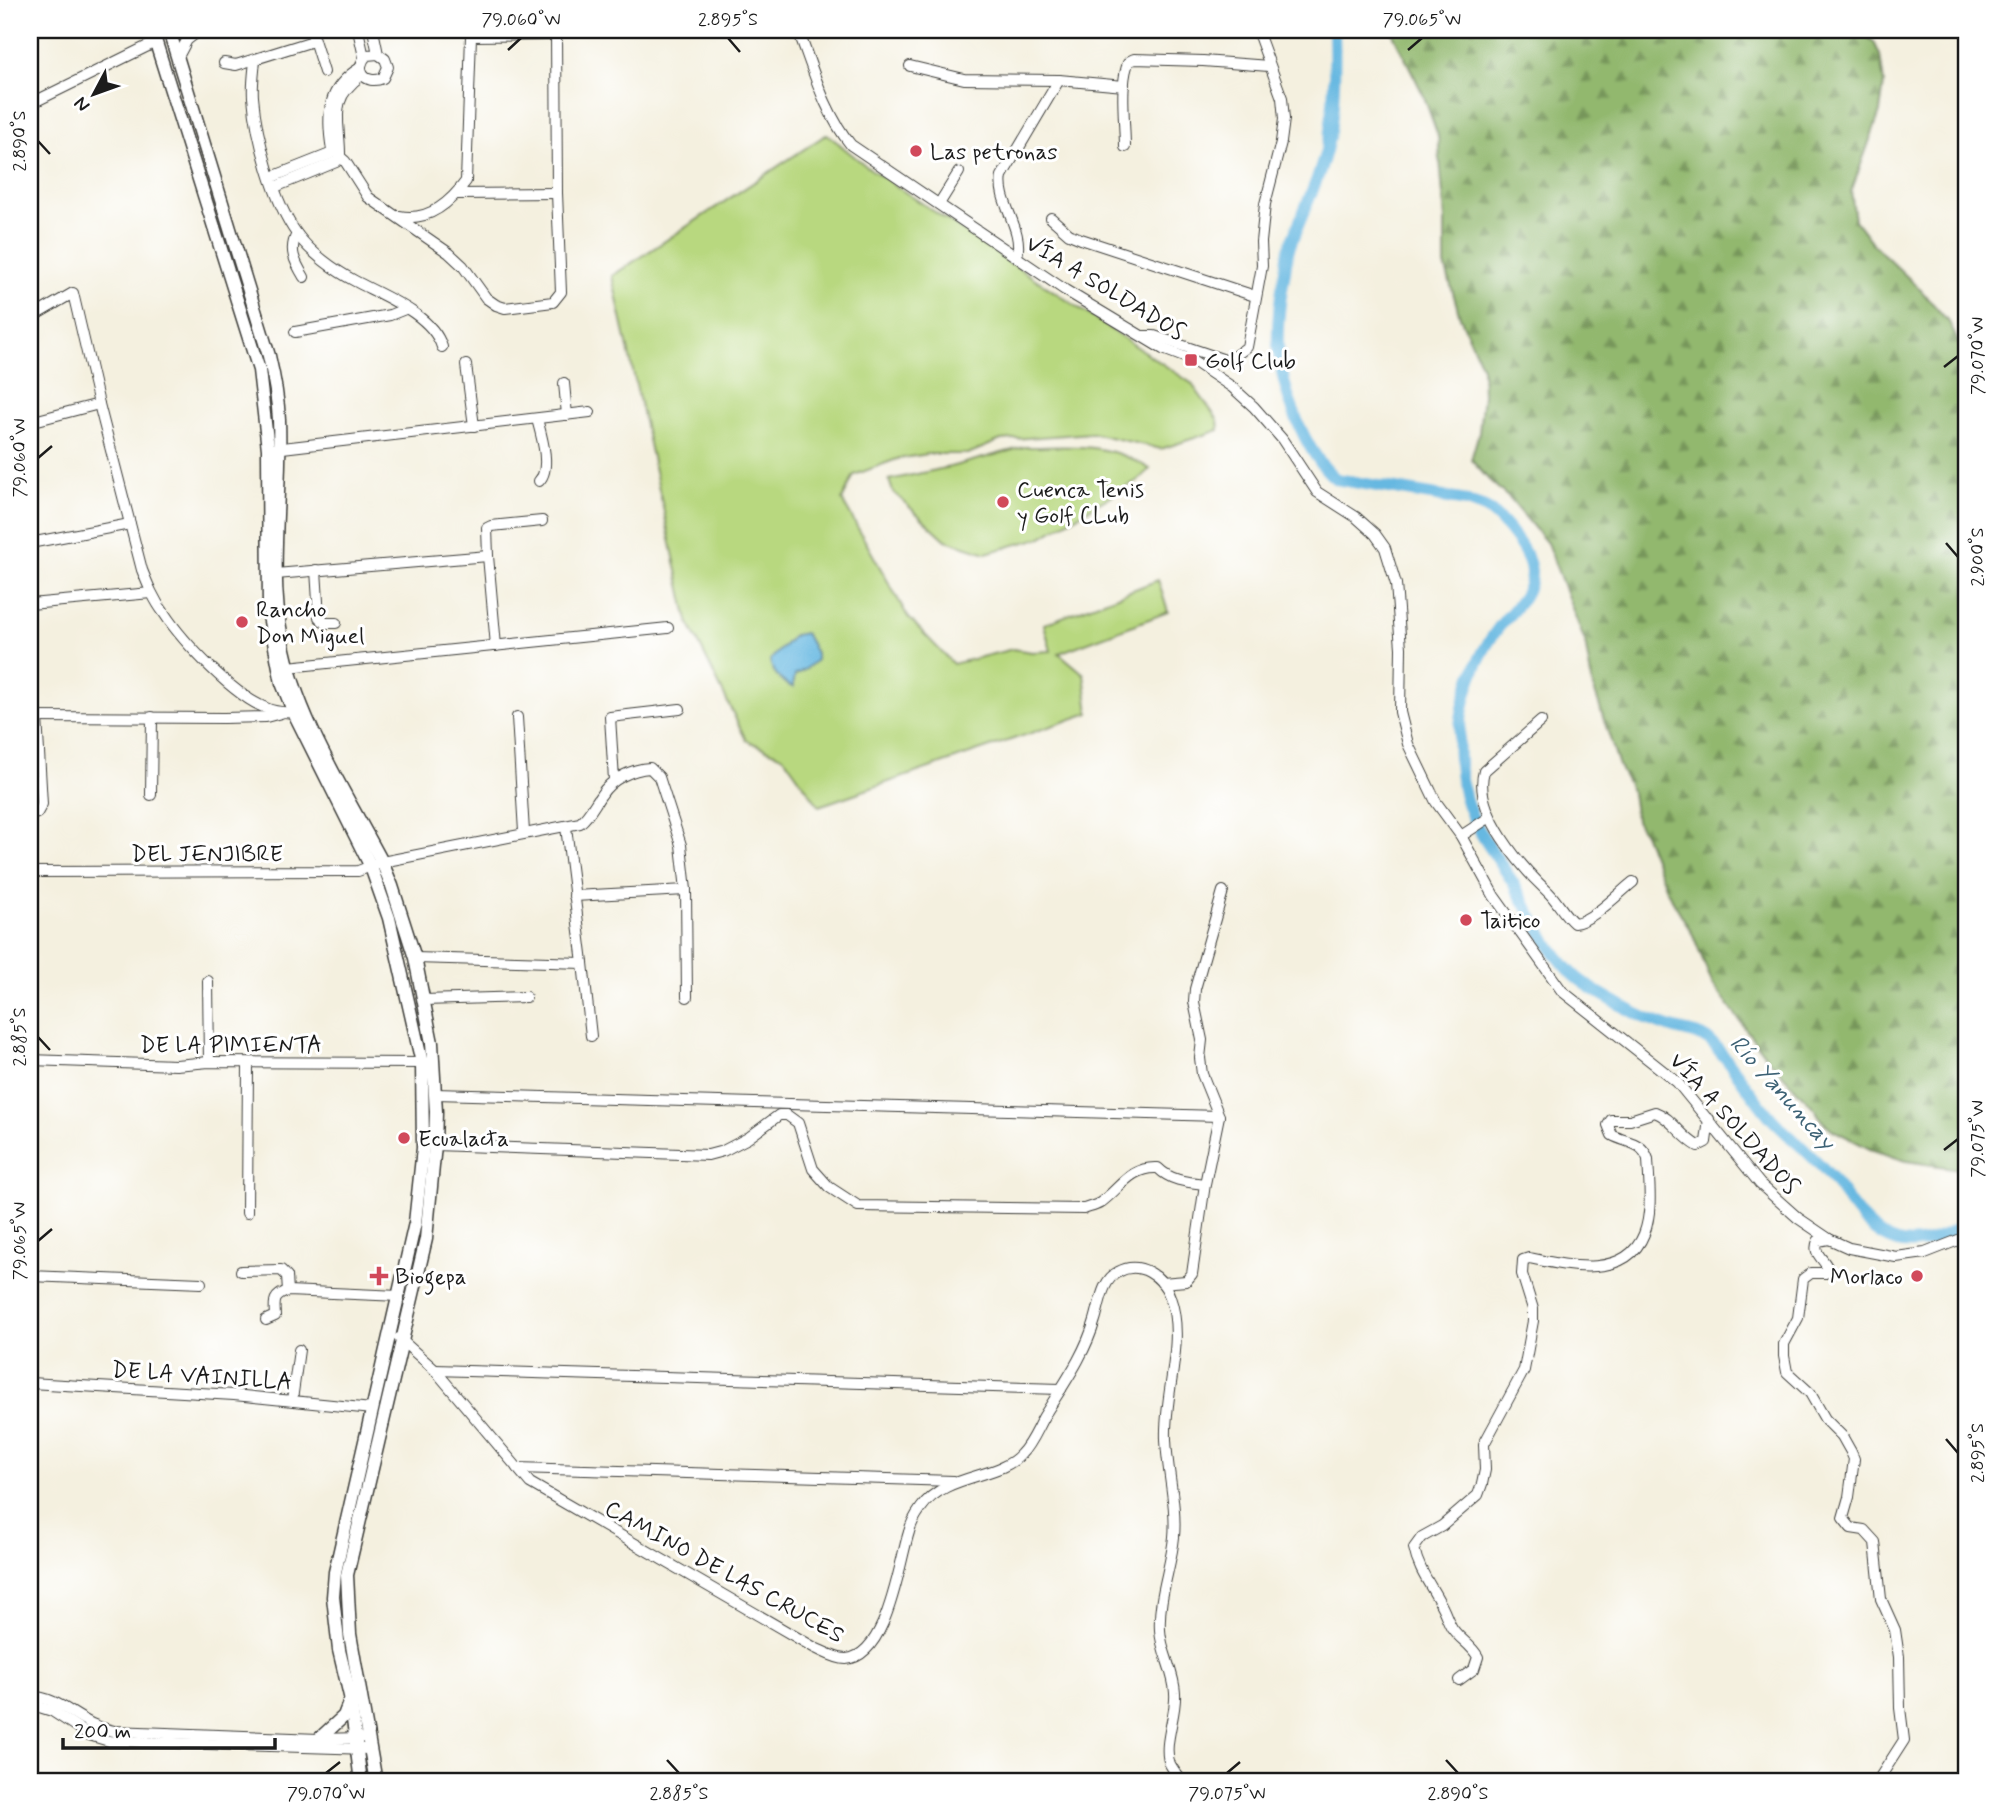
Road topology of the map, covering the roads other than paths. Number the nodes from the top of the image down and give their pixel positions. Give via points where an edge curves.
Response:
1 (169, 30) edge
2 (199, 30) edge
3 (358, 30) edge
4 (373, 30) edge
5 (798, 30) edge
6 (1257, 30) edge
7 (556, 32) edge
8 (470, 33) edge
9 (312, 35) edge
10 (154, 36) edge
11 (378, 54) junction
12 (178, 57) junction
13 (255, 60) junction
14 (224, 63) dead end
15 (910, 66) dead end
16 (1269, 66) junction
17 (362, 67) junction
18 (324, 72) dead end
19 (1059, 80) junction
20 (1124, 86) junction
21 (30, 104) edge
22 (1125, 147) dead end
23 (336, 154) junction
24 (959, 172) dead end
25 (273, 182) junction
26 (557, 193) junction
27 (456, 194) junction
28 (939, 204) junction
29 (392, 214) junction
30 (1051, 218) dead end
31 (297, 234) junction
32 (1017, 256) junction
33 (304, 277) dead end
34 (1255, 296) junction
35 (405, 309) junction
36 (30, 318) edge
37 (295, 332) dead end
38 (1142, 336) junction
39 (442, 347) dead end
40 (466, 365) dead end
41 (564, 383) dead end
42 (99, 404) junction
43 (590, 412) dead end
44 (567, 415) junction
45 (537, 419) junction
46 (30, 422) edge
47 (474, 426) junction
48 (274, 449) junction
49 (539, 481) dead end
50 (542, 521) dead end
51 (130, 524) junction
52 (30, 543) edge
53 (488, 555) junction
54 (316, 570) junction
55 (276, 574) junction
56 (151, 593) junction
57 (30, 604) edge
58 (335, 623) dead end
59 (668, 628) dead end
60 (496, 646) junction
61 (288, 667) junction
62 (680, 709) dead end
63 (294, 713) junction
64 (33, 717) edge
65 (152, 717) junction
66 (517, 717) dead end
67 (1541, 721) dead end
68 (614, 780) junction
69 (151, 795) dead end
70 (30, 816) edge
71 (1487, 819) junction
72 (566, 827) junction
73 (524, 832) junction
74 (1465, 833) junction
75 (376, 865) junction
76 (30, 872) edge
77 (1633, 883) dead end
78 (686, 890) junction
79 (1223, 891) dead end
80 (574, 896) junction
81 (415, 958) junction
82 (583, 962) junction
83 (208, 981) dead end
84 (687, 997) dead end
85 (526, 998) dead end
86 (423, 1000) junction
87 (591, 1036) dead end
88 (30, 1060) edge
89 (209, 1062) junction
90 (428, 1062) junction
91 (248, 1064) junction
92 (435, 1094) junction
93 (1219, 1116) junction
94 (1709, 1119) junction
95 (435, 1145) junction
96 (1205, 1184) junction
97 (247, 1213) dead end
98 (1966, 1237) edge
99 (1829, 1239) junction
100 (241, 1271) dead end
101 (30, 1276) edge
102 (201, 1283) dead end
103 (1162, 1283) junction
104 (288, 1291) junction
105 (399, 1296) junction
106 (266, 1320) dead end
107 (390, 1334) junction
108 (403, 1340) junction
109 (299, 1350) dead end
110 (435, 1370) junction
111 (30, 1383) edge
112 (1061, 1389) junction
113 (292, 1400) junction
114 (372, 1409) junction
115 (517, 1468) junction
116 (954, 1482) junction
117 (1459, 1680) dead end
118 (30, 1696) edge
119 (350, 1696) junction
120 (30, 1704) edge
121 (319, 1739) junction
122 (362, 1744) junction
123 (361, 1782) edge
124 (376, 1782) edge
125 (1182, 1782) edge
126 (1877, 1782) edge

1 - 12 main road
2 - 12 street
3 - 17 street
4 - 11 street
5 - 28 street, VÍA A SOLDADOS via 827,104 851,145
6 - 16 street
7 - 8 street
7 - 26 street
8 - 27 street via 466,181
9 - 13 street
9 - 18 street
10 - 21 street
10 - 48 main road via 259,370
11 - 17 street via 370,54
11 - 17 street via 387,62 386,75 368,80
12 - 48 main road via 269,356 277,397
13 - 14 street
13 - 25 street via 256,125
15 - 19 street via 964,79
16 - 20 street via 1135,59 1127,64
16 - 34 street via 1282,98 1284,119 1265,204 1262,265
17 - 23 street via 338,104
19 - 20 street
19 - 32 street via 1002,176 1000,186 1019,241
20 - 22 street
23 - 25 street via 336,162
23 - 29 street via 368,197
24 - 28 street
25 - 31 street
26 - 27 street
26 - 29 street via 561,292 553,302 534,305 505,308 486,298 449,253
27 - 29 street via 417,217
28 - 32 street, VÍA A SOLDADOS
30 - 34 street via 1081,239
31 - 33 street via 292,252
31 - 35 street via 330,265
32 - 38 street, VÍA A SOLDADOS
34 - 38 street via 1247,347 1228,361
35 - 37 street
35 - 39 street via 432,329
36 - 42 street via 73,293
38 - 74 street, VÍA A SOLDADOS via 1192,360 1239,393 1282,439 1317,492 1376,534 1396,584 1400,712 1405,734 1436,802
40 - 47 street
41 - 44 street
42 - 46 street
42 - 51 street
43 - 44 street
44 - 45 street
45 - 47 street
45 - 49 street via 545,469
47 - 48 street
48 - 55 main road
48 - 63 main road via 269,616 282,682
50 - 53 street via 487,528
51 - 52 street
51 - 56 street
53 - 54 street
53 - 60 street
54 - 55 street
54 - 58 street via 319,617 325,624
55 - 61 main road
56 - 57 street
56 - 63 street via 181,636 228,684 252,701
59 - 60 street
60 - 61 street
61 - 63 main road
62 - 68 street via 610,717
63 - 65 street
63 - 75 main road
64 - 65 street
64 - 70 street via 42,804
65 - 69 street
66 - 73 street
67 - 71 street via 1484,771
68 - 72 street via 585,819
68 - 78 street via 646,768 655,770 679,837
71 - 74 street
71 - 77 street via 1574,923 1588,918
72 - 73 street, DEL JENJIBRE
72 - 80 street
73 - 75 street, DEL JENJIBRE
74 - 94 street, VÍA A SOLDADOS via 1494,896 1562,991 1656,1063
75 - 76 street, DEL JENJIBRE via 345,873
75 - 81 main road via 392,886
75 - 90 main road
78 - 80 street
78 - 84 street
79 - 93 street via 1194,1002 1202,1040 1202,1074
80 - 82 street
81 - 82 street
81 - 86 main road
82 - 87 street
83 - 89 street
85 - 86 street
86 - 90 main road
88 - 89 street, DE LA PIMIENTA
89 - 91 street, DE LA PIMIENTA
90 - 91 street, DE LA PIMIENTA
90 - 92 main road
90 - 105 main road via 415,1223
91 - 97 street
92 - 93 street
92 - 95 main road
93 - 96 street
94 - 99 street, VÍA A SOLDADOS via 1760,1184 1798,1219
94 - 117 street via 1706,1142 1698,1146 1656,1112 1611,1120 1608,1125 1612,1135 1639,1146 1648,1159 1644,1233 1626,1258 1595,1267 1523,1260 1522,1274 1533,1309 1524,1370 1484,1444 1485,1470 1478,1495 1442,1526 1422,1536 1414,1548 1451,1627 1478,1657 1474,1669
95 - 96 street via 708,1154 723,1152 779,1115 787,1115 798,1123 813,1169 829,1187 858,1206 1084,1209 1099,1204 1147,1167 1177,1180
95 - 108 main road via 426,1239
96 - 103 street via 1192,1274 1186,1280
98 - 99 street, VÍA A SOLDADOS via 1925,1254 1896,1257 1849,1248
99 - 126 street via 1818,1241 1816,1247 1826,1273 1811,1273 1803,1279 1798,1318 1784,1344 1784,1356 1787,1372 1810,1393 1854,1459 1843,1518 1875,1542 1881,1599 1895,1630 1904,1736
100 - 104 street via 281,1269 287,1276
101 - 102 street
103 - 112 street, CAMINO DE LAS CRUCES via 1133,1266 1109,1279 1090,1340
103 - 125 street via 1171,1298 1176,1326 1166,1437 1174,1538 1160,1630 1175,1694 1170,1764
104 - 105 street
104 - 106 street via 274,1298 275,1316
105 - 107 main road
107 - 108 street, CAMINO DE LAS CRUCES
107 - 114 main road
108 - 110 street, CAMINO DE LAS CRUCES
108 - 122 main road via 347,1575
109 - 113 street
110 - 112 street
110 - 115 street, CAMINO DE LAS CRUCES
111 - 113 street, DE LA VAINILLA
112 - 116 street, CAMINO DE LAS CRUCES via 1022,1454
113 - 114 street, DE LA VAINILLA
114 - 119 main road via 335,1572 339,1650
115 - 116 street
115 - 116 street, CAMINO DE LAS CRUCES via 530,1483 815,1648 844,1659 862,1652 876,1635 897,1587 914,1518 924,1503
118 - 121 street via 51,1700 92,1726 114,1731
119 - 121 main road via 344,1716
119 - 122 main road
120 - 122 street via 109,1741
121 - 122 street
122 - 123 main road
122 - 124 main road

